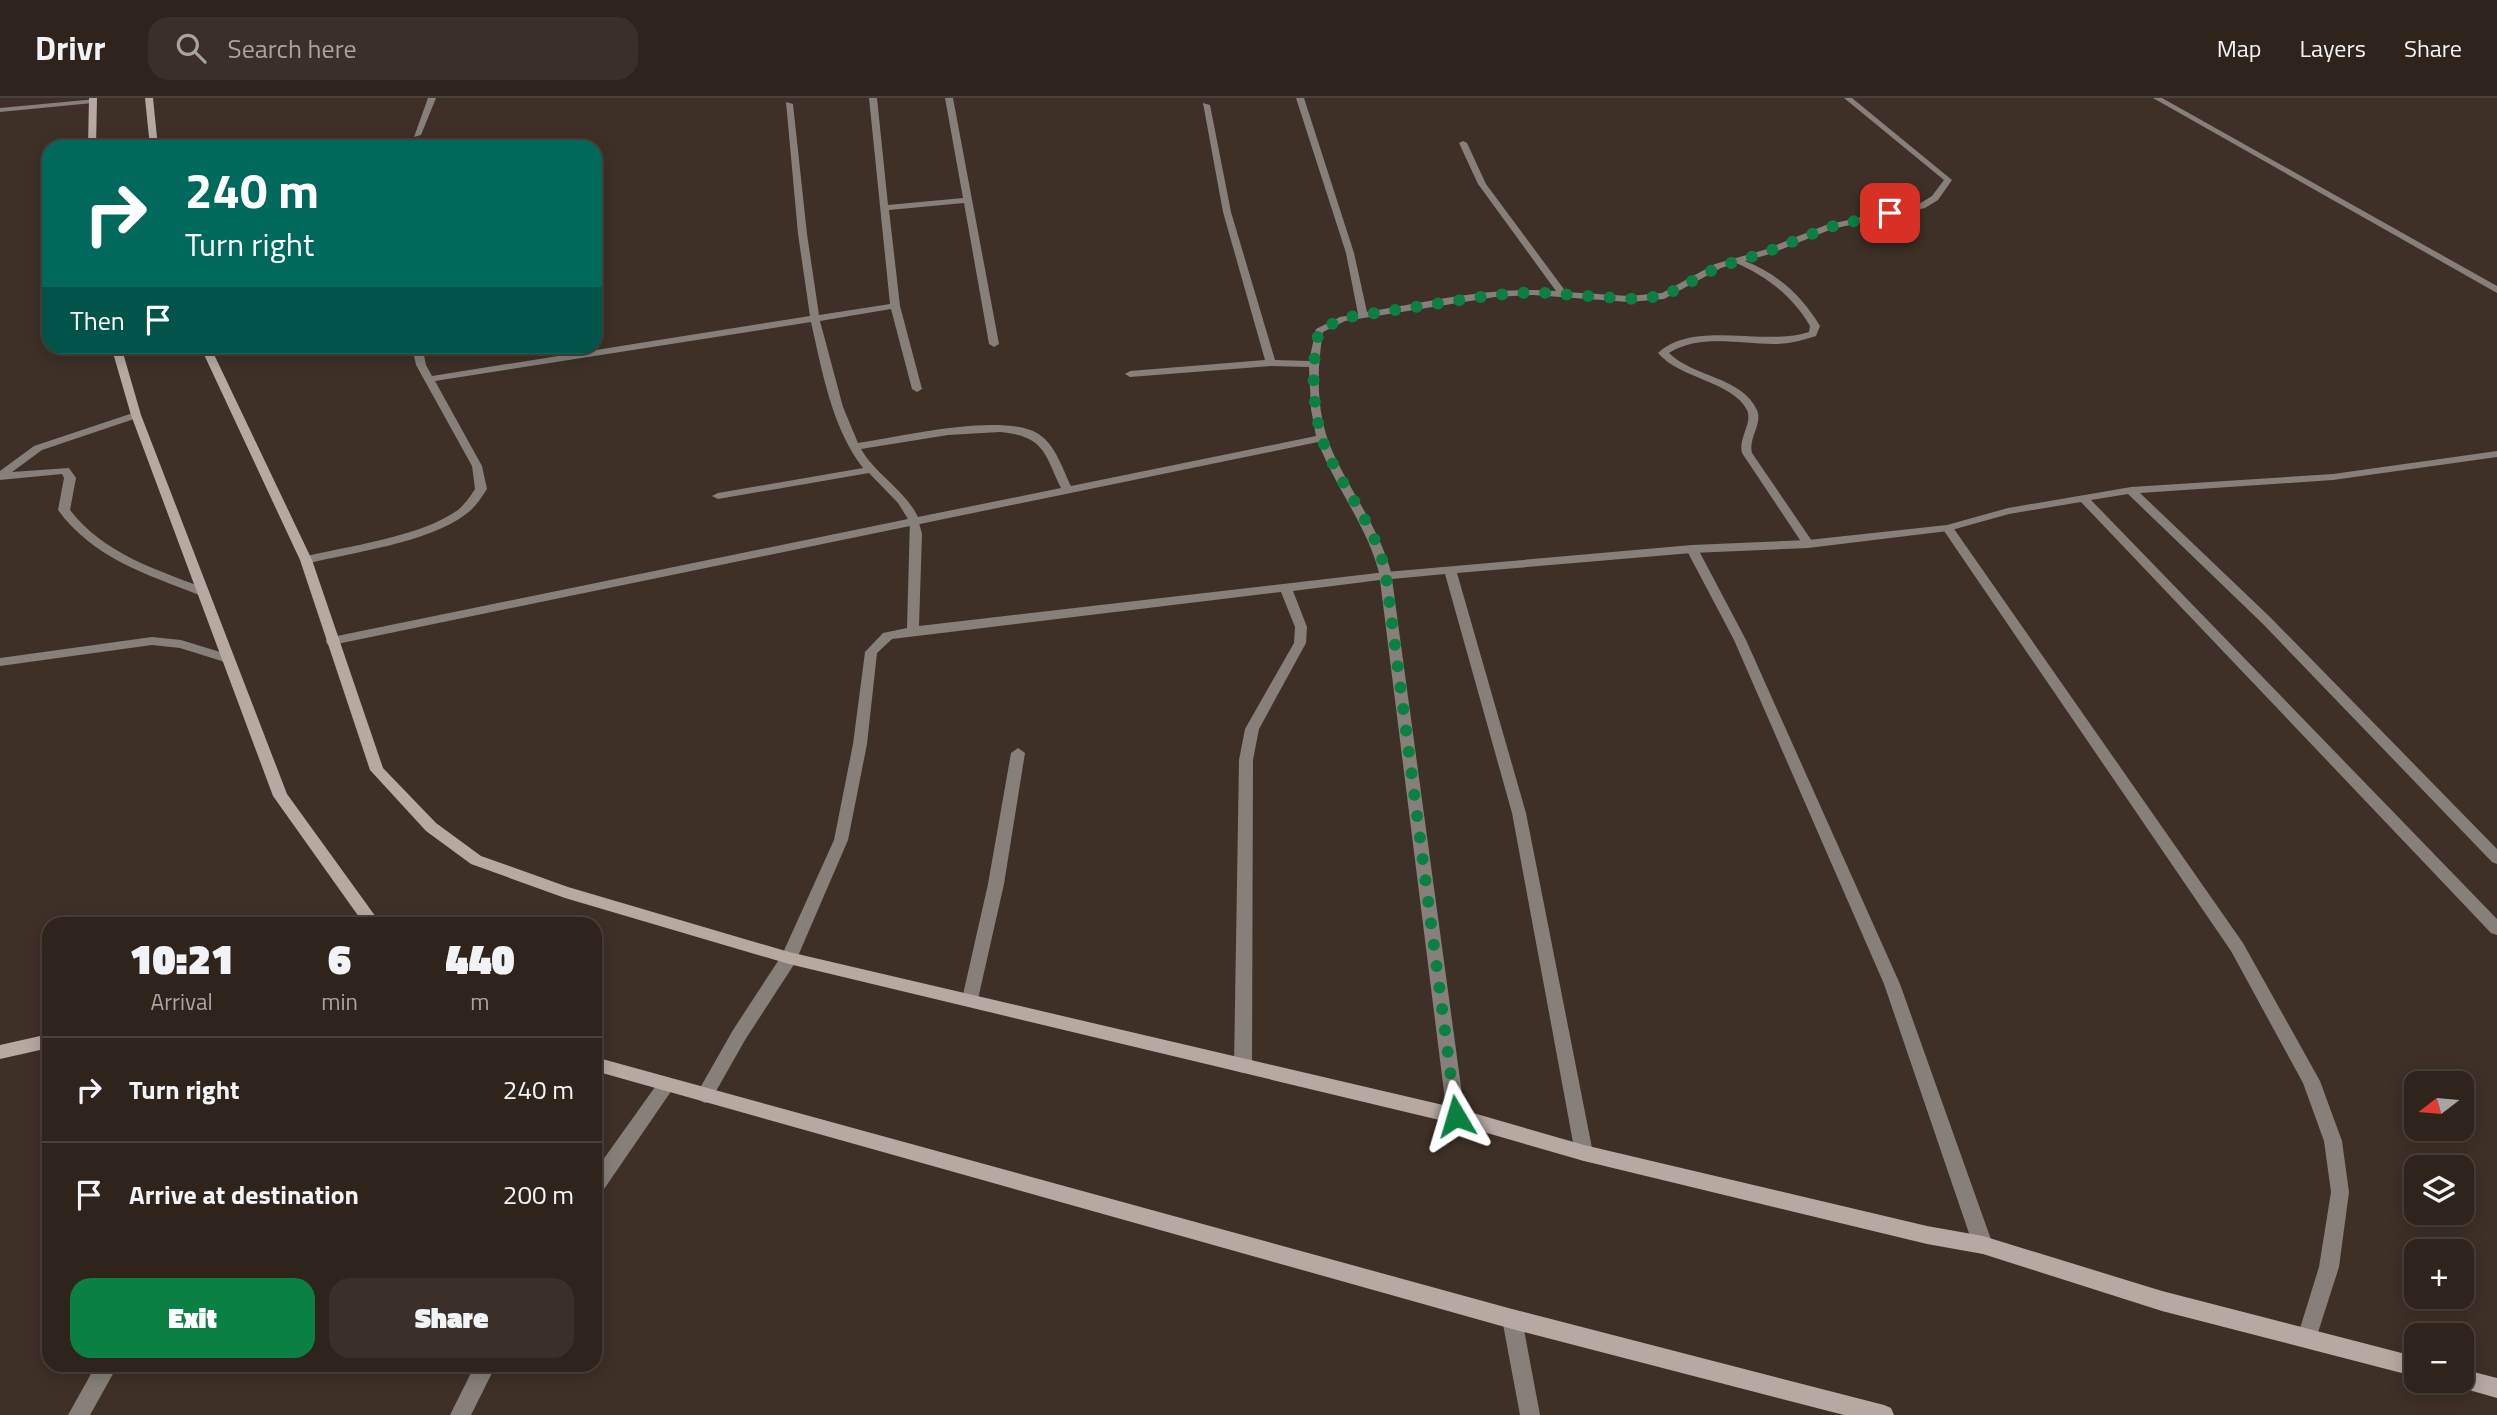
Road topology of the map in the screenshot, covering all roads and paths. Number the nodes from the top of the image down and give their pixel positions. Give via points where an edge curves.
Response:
1 (149, 98) edge
2 (432, 98) edge
3 (873, 98) edge
4 (949, 98) edge
5 (1300, 98) edge
6 (1848, 98) edge
7 (2157, 98) edge
8 (93, 100) edge
9 (789, 104) dead end
10 (1206, 105) dead end
11 (0, 110) edge
12 (416, 135) dead end
13 (92, 140) edge
14 (153, 140) edge
15 (1463, 142) dead end
16 (966, 200) junction
17 (883, 208) junction
18 (1738, 261) junction
19 (2497, 289) edge
20 (1563, 294) junction
21 (895, 306) junction
22 (1363, 315) junction
23 (816, 317) junction
24 (994, 344) dead end
25 (602, 351) edge
26 (118, 354) edge
27 (209, 354) edge
28 (419, 354) edge
29 (585, 354) edge
30 (1271, 363) junction
31 (1314, 364) junction
32 (1130, 374) dead end
33 (429, 379) junction
34 (917, 388) dead end
35 (136, 415) junction
36 (1322, 439) junction
37 (855, 447) junction
38 (2497, 454) edge
39 (870, 470) junction
40 (0, 477) edge
41 (2131, 490) junction
42 (1068, 491) junction
43 (718, 496) dead end
44 (2082, 497) junction
45 (914, 521) junction
46 (1948, 528) junction
47 (1808, 544) junction
48 (1692, 550) junction
49 (306, 560) junction
50 (1450, 570) junction
51 (1386, 576) junction
52 (1286, 589) junction
53 (203, 592) junction
54 (913, 631) junction
55 (332, 641) junction
56 (228, 659) junction
57 (0, 662) edge
58 (1018, 753) dead end
59 (2497, 858) edge
60 (368, 917) edge
61 (2497, 929) edge
62 (789, 958) junction
63 (970, 999) junction
64 (42, 1043) edge
65 (0, 1052) edge
66 (602, 1066) edge
67 (1243, 1066) junction
68 (666, 1085) junction
69 (705, 1095) junction
70 (1456, 1116) junction
71 (1584, 1153) junction
72 (602, 1176) edge
73 (1983, 1245) junction
74 (1512, 1319) junction
75 (2307, 1338) junction
76 (2404, 1364) edge
77 (104, 1372) edge
78 (482, 1372) edge
79 (2474, 1382) edge
80 (2497, 1388) edge
81 (78, 1415) edge
82 (460, 1415) edge
83 (1530, 1415) edge
84 (1884, 1415) edge

1 - 14 street
2 - 12 street
3 - 17 street
4 - 16 street
5 - 22 street via 1350,253
6 - 18 street via 1943,174 1946,186 1922,206 1829,227
7 - 19 street
8 - 11 street
8 - 13 street
9 - 23 street
10 - 30 street via 1227,212
15 - 20 street via 1482,184
16 - 17 street
16 - 24 street
17 - 21 street
18 - 20 street via 1664,296 1629,299
18 - 47 street via 1760,271 1799,301 1815,326 1813,334 1785,341 1704,340 1663,353 1714,379 1750,407 1754,416 1743,444 1746,453
20 - 22 street via 1494,295
21 - 23 street
21 - 34 street
22 - 31 street via 1343,318 1319,331
23 - 25 street
23 - 37 street via 839,408
26 - 35 street
27 - 49 street
28 - 33 street
29 - 33 street
30 - 31 street
30 - 32 street
31 - 36 street
33 - 49 street via 477,466 481,489 471,506 416,531
35 - 40 street via 38,448
35 - 53 street
36 - 42 street
36 - 51 street via 1382,553
37 - 39 street
37 - 42 street via 972,430 1014,429 1038,438
38 - 41 street via 2333,477
39 - 43 street
39 - 45 street via 903,502
40 - 53 street via 65,470 70,478 64,510 89,538 120,558
41 - 44 street
41 - 59 street via 2267,621
42 - 45 street
44 - 46 street
44 - 61 street
45 - 54 street
45 - 55 street
46 - 47 street
46 - 75 street via 2237,947 2311,1081 2333,1141 2340,1192 2329,1267
47 - 48 street
48 - 50 street
48 - 73 street via 1740,639 1892,984
49 - 55 street
50 - 51 street
50 - 71 street via 1519,813
51 - 52 street
51 - 70 street
52 - 54 street
52 - 67 street via 1301,627 1300,643 1252,729 1246,760
53 - 56 street
54 - 62 street via 888,636 871,652 860,744 841,840
55 - 62 street via 377,770 431,827 476,860 565,892
56 - 57 street via 152,640
56 - 60 street via 280,796
58 - 63 street
62 - 63 street
62 - 69 street
63 - 67 street
64 - 65 street
66 - 68 street
67 - 70 street
68 - 69 street
68 - 72 street
69 - 74 street
70 - 71 street
71 - 73 street
73 - 75 street via 2162,1301
74 - 83 street
74 - 84 street
75 - 76 street
77 - 81 street
78 - 82 street
79 - 80 street

